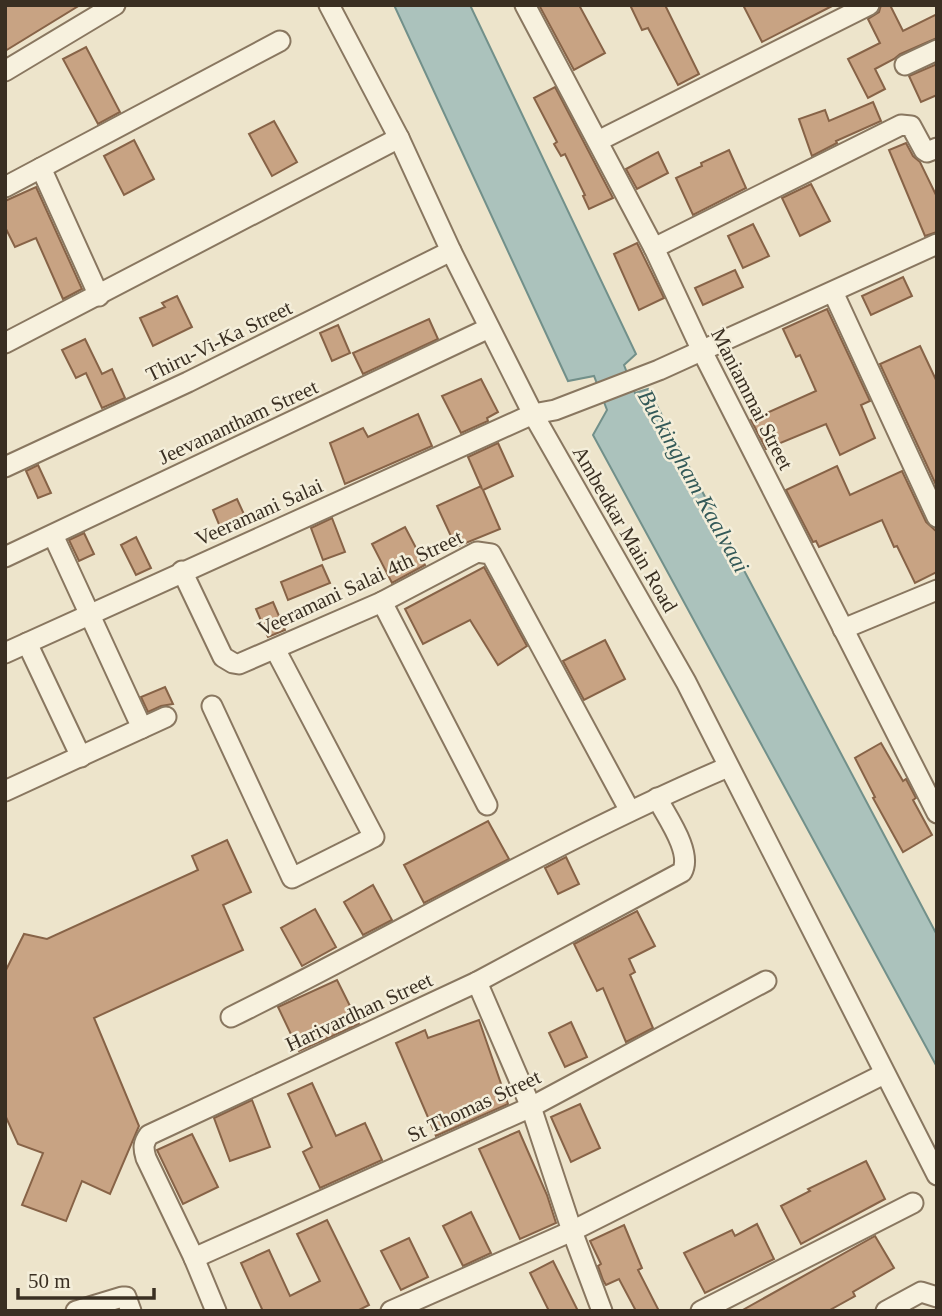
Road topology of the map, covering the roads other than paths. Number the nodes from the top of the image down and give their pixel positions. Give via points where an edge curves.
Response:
1 (115, 5) edge
2 (329, 5) edge
3 (869, 5) edge
4 (534, 8) edge
5 (280, 41) dead end
6 (937, 50) edge
7 (905, 65) dead end
8 (5, 71) edge
9 (399, 138) junction
10 (598, 141) junction
11 (937, 148) edge
12 (41, 168) junction
13 (5, 187) edge
14 (937, 244) edge
15 (654, 248) junction
16 (451, 251) junction
17 (834, 292) junction
18 (99, 296) junction
19 (489, 328) junction
20 (5, 343) edge
21 (702, 351) junction
22 (533, 414) junction
23 (5, 467) edge
24 (937, 517) edge
25 (53, 535) junction
26 (5, 557) edge
27 (182, 571) junction
28 (937, 590) edge
29 (382, 602) junction
30 (89, 615) junction
31 (843, 629) junction
32 (27, 643) junction
33 (275, 649) junction
34 (5, 653) edge
35 (212, 706) dead end
36 (166, 717) dead end
37 (142, 728) junction
38 (81, 757) junction
39 (728, 767) junction
40 (7, 785) edge
41 (657, 797) junction
42 (487, 804) dead end
43 (630, 811) junction
44 (937, 813) edge
45 (766, 981) dead end
46 (477, 982) junction
47 (231, 1017) dead end
48 (884, 1074) junction
49 (531, 1107) junction
50 (937, 1175) edge
51 (913, 1203) dead end
52 (572, 1231) junction
53 (194, 1258) junction
54 (937, 1297) edge
55 (76, 1311) edge
56 (131, 1311) edge
57 (216, 1311) edge
58 (391, 1311) edge
59 (602, 1311) edge
60 (701, 1311) edge
61 (886, 1311) edge

1 - 8 street
2 - 9 street, Ambedkar Main Road
3 - 10 street
4 - 10 street, Maniammai Street
5 - 12 street
6 - 7 street
9 - 16 street, Ambedkar Main Road
9 - 18 street
10 - 15 street, Maniammai Street
11 - 15 street via 927,152 911,126 901,125
12 - 13 street
12 - 18 street
14 - 17 street, Veeramani Salai
15 - 21 street, Maniammai Street
16 - 19 street, Ambedkar Main Road
16 - 23 street, Thiru-Vi-Ka Street
17 - 21 street, Veeramani Salai
17 - 24 street
18 - 20 street
19 - 22 street, Ambedkar Main Road
19 - 25 street, Jeevanantham Street
21 - 22 street, Veeramani Salai via 555,410
21 - 31 street, Maniammai Street
22 - 27 street, Veeramani Salai
22 - 39 street, Ambedkar Main Road via 686,682
25 - 26 street, Jeevanantham Street
25 - 30 street
27 - 30 street, Veeramani Salai
27 - 33 street, Veeramani Salai 4th Street via 223,657 240,664
28 - 31 street
29 - 33 street, Veeramani Salai 4th Street
29 - 42 street
29 - 43 street, Veeramani Salai 4th Street via 477,552 491,554
30 - 32 street, Veeramani Salai
30 - 37 street
31 - 44 street, Maniammai Street
32 - 34 street, Veeramani Salai
32 - 38 street
33 - 35 street via 374,837 292,878
36 - 37 street
37 - 38 street
38 - 40 street
39 - 41 street
39 - 48 street, Ambedkar Main Road
41 - 43 street
41 - 46 street, Harivardhan Street via 684,850 682,872
43 - 47 street
45 - 49 street, St Thomas Street
46 - 49 street
46 - 53 street, Harivardhan Street via 149,1135 143,1149
48 - 50 street, Ambedkar Main Road
48 - 52 street
49 - 52 street
49 - 53 street, St Thomas Street
51 - 60 street
52 - 58 street
52 - 59 street
53 - 57 street, Harivardhan Street
54 - 61 street via 921,1292
55 - 56 street via 122,1297

